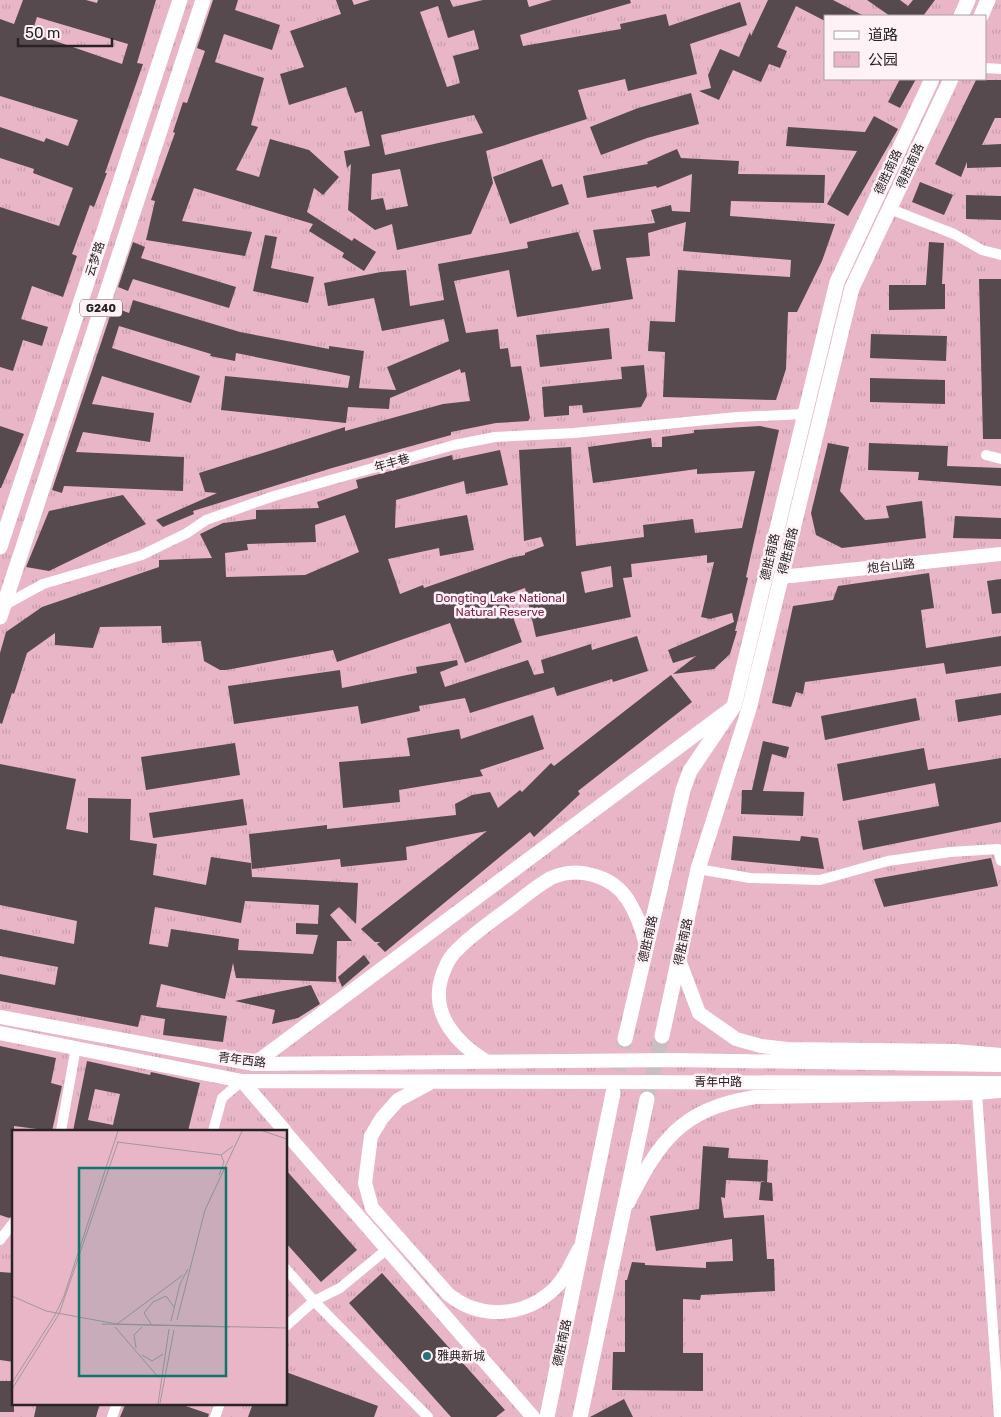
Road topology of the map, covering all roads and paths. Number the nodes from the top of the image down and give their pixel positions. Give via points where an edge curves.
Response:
1 (180, 0) edge
2 (202, 0) edge
3 (968, 0) edge
4 (988, 0) edge
5 (961, 15) edge
6 (981, 15) edge
7 (986, 68) edge
8 (1001, 68) edge
9 (932, 80) edge
10 (951, 80) edge
11 (890, 209) junction
12 (1001, 255) edge
13 (804, 414) junction
14 (986, 455) dead end
15 (1001, 459) edge
16 (0, 547) edge
17 (1001, 554) edge
18 (781, 577) junction
19 (2, 612) edge
20 (734, 706) junction
21 (1001, 860) edge
22 (698, 869) junction
23 (646, 945) junction
24 (679, 960) junction
25 (0, 1016) edge
26 (0, 1033) edge
27 (662, 1036) tunnel mouth
28 (625, 1039) tunnel mouth
29 (76, 1047) junction
30 (1001, 1055) edge
31 (487, 1061) junction
32 (254, 1064) junction
33 (1001, 1065) edge
34 (242, 1081) junction
35 (435, 1081) junction
36 (1001, 1083) edge
37 (1001, 1090) edge
38 (613, 1093) tunnel mouth
39 (977, 1093) junction
40 (647, 1099) tunnel mouth
41 (61, 1130) edge
42 (212, 1130) edge
43 (283, 1130) edge
44 (288, 1136) edge
45 (621, 1217) junction
46 (12, 1225) edge
47 (585, 1237) junction
48 (0, 1240) edge
49 (386, 1250) junction
50 (288, 1271) edge
51 (314, 1300) junction
52 (288, 1324) edge
53 (117, 1404) edge
54 (220, 1404) edge
55 (112, 1417) edge
56 (215, 1417) edge
57 (428, 1417) edge
58 (533, 1417) edge
59 (547, 1417) edge
60 (580, 1417) edge
61 (999, 1417) edge

1 - 16 main road, 云梦路 / G240
2 - 19 main road, G240
3 - 5 main road
4 - 6 main road
7 - 8 street
9 - 13 main road, 德胜南路 via 837,282
10 - 11 main road, 得胜南路
11 - 12 street via 954,234 982,250
11 - 18 main road, 得胜南路 via 852,288
13 - 19 street, 年丰巷 via 496,437 454,445 274,496 206,520 142,555 43,584
13 - 20 main road, 德胜南路
14 - 15 street
17 - 18 main road, 炮台山路
18 - 22 main road, 得胜南路 via 749,709
20 - 23 main road, 德胜南路 via 690,771 683,790
20 - 32 main road
21 - 22 street via 998,848 950,852 888,861 820,880 750,878
22 - 24 main road, 得胜南路
23 - 28 main road, 德胜南路
23 - 31 main road via 637,917 622,892 603,879 588,874 566,873 550,879 501,914 454,953 439,986 442,1016 458,1040
24 - 27 main road, 得胜南路
24 - 30 main road via 699,1013 736,1039 787,1049 955,1050
25 - 32 main road, 青年西路
26 - 29 main road, 青年西路
29 - 34 main road, 青年西路
29 - 41 street
31 - 32 main road, 青年西路
31 - 33 main road, 青年中路
34 - 35 main road, 青年西路
34 - 42 street via 222,1098
34 - 43 main road
35 - 36 main road, 青年中路
35 - 47 main road via 398,1100 382,1118 371,1136 365,1184 372,1208 448,1294 461,1304 496,1313 530,1305 556,1286 566,1274
37 - 39 main road
38 - 47 main road, 德胜南路
39 - 45 main road via 755,1097 734,1101 697,1116 668,1138 650,1160
39 - 61 street
40 - 45 main road
44 - 49 main road
45 - 60 main road
46 - 48 street
47 - 59 main road, 德胜南路
49 - 51 street via 340,1288
49 - 58 main road
50 - 51 street
51 - 52 street
51 - 57 street
53 - 55 street
54 - 56 street

